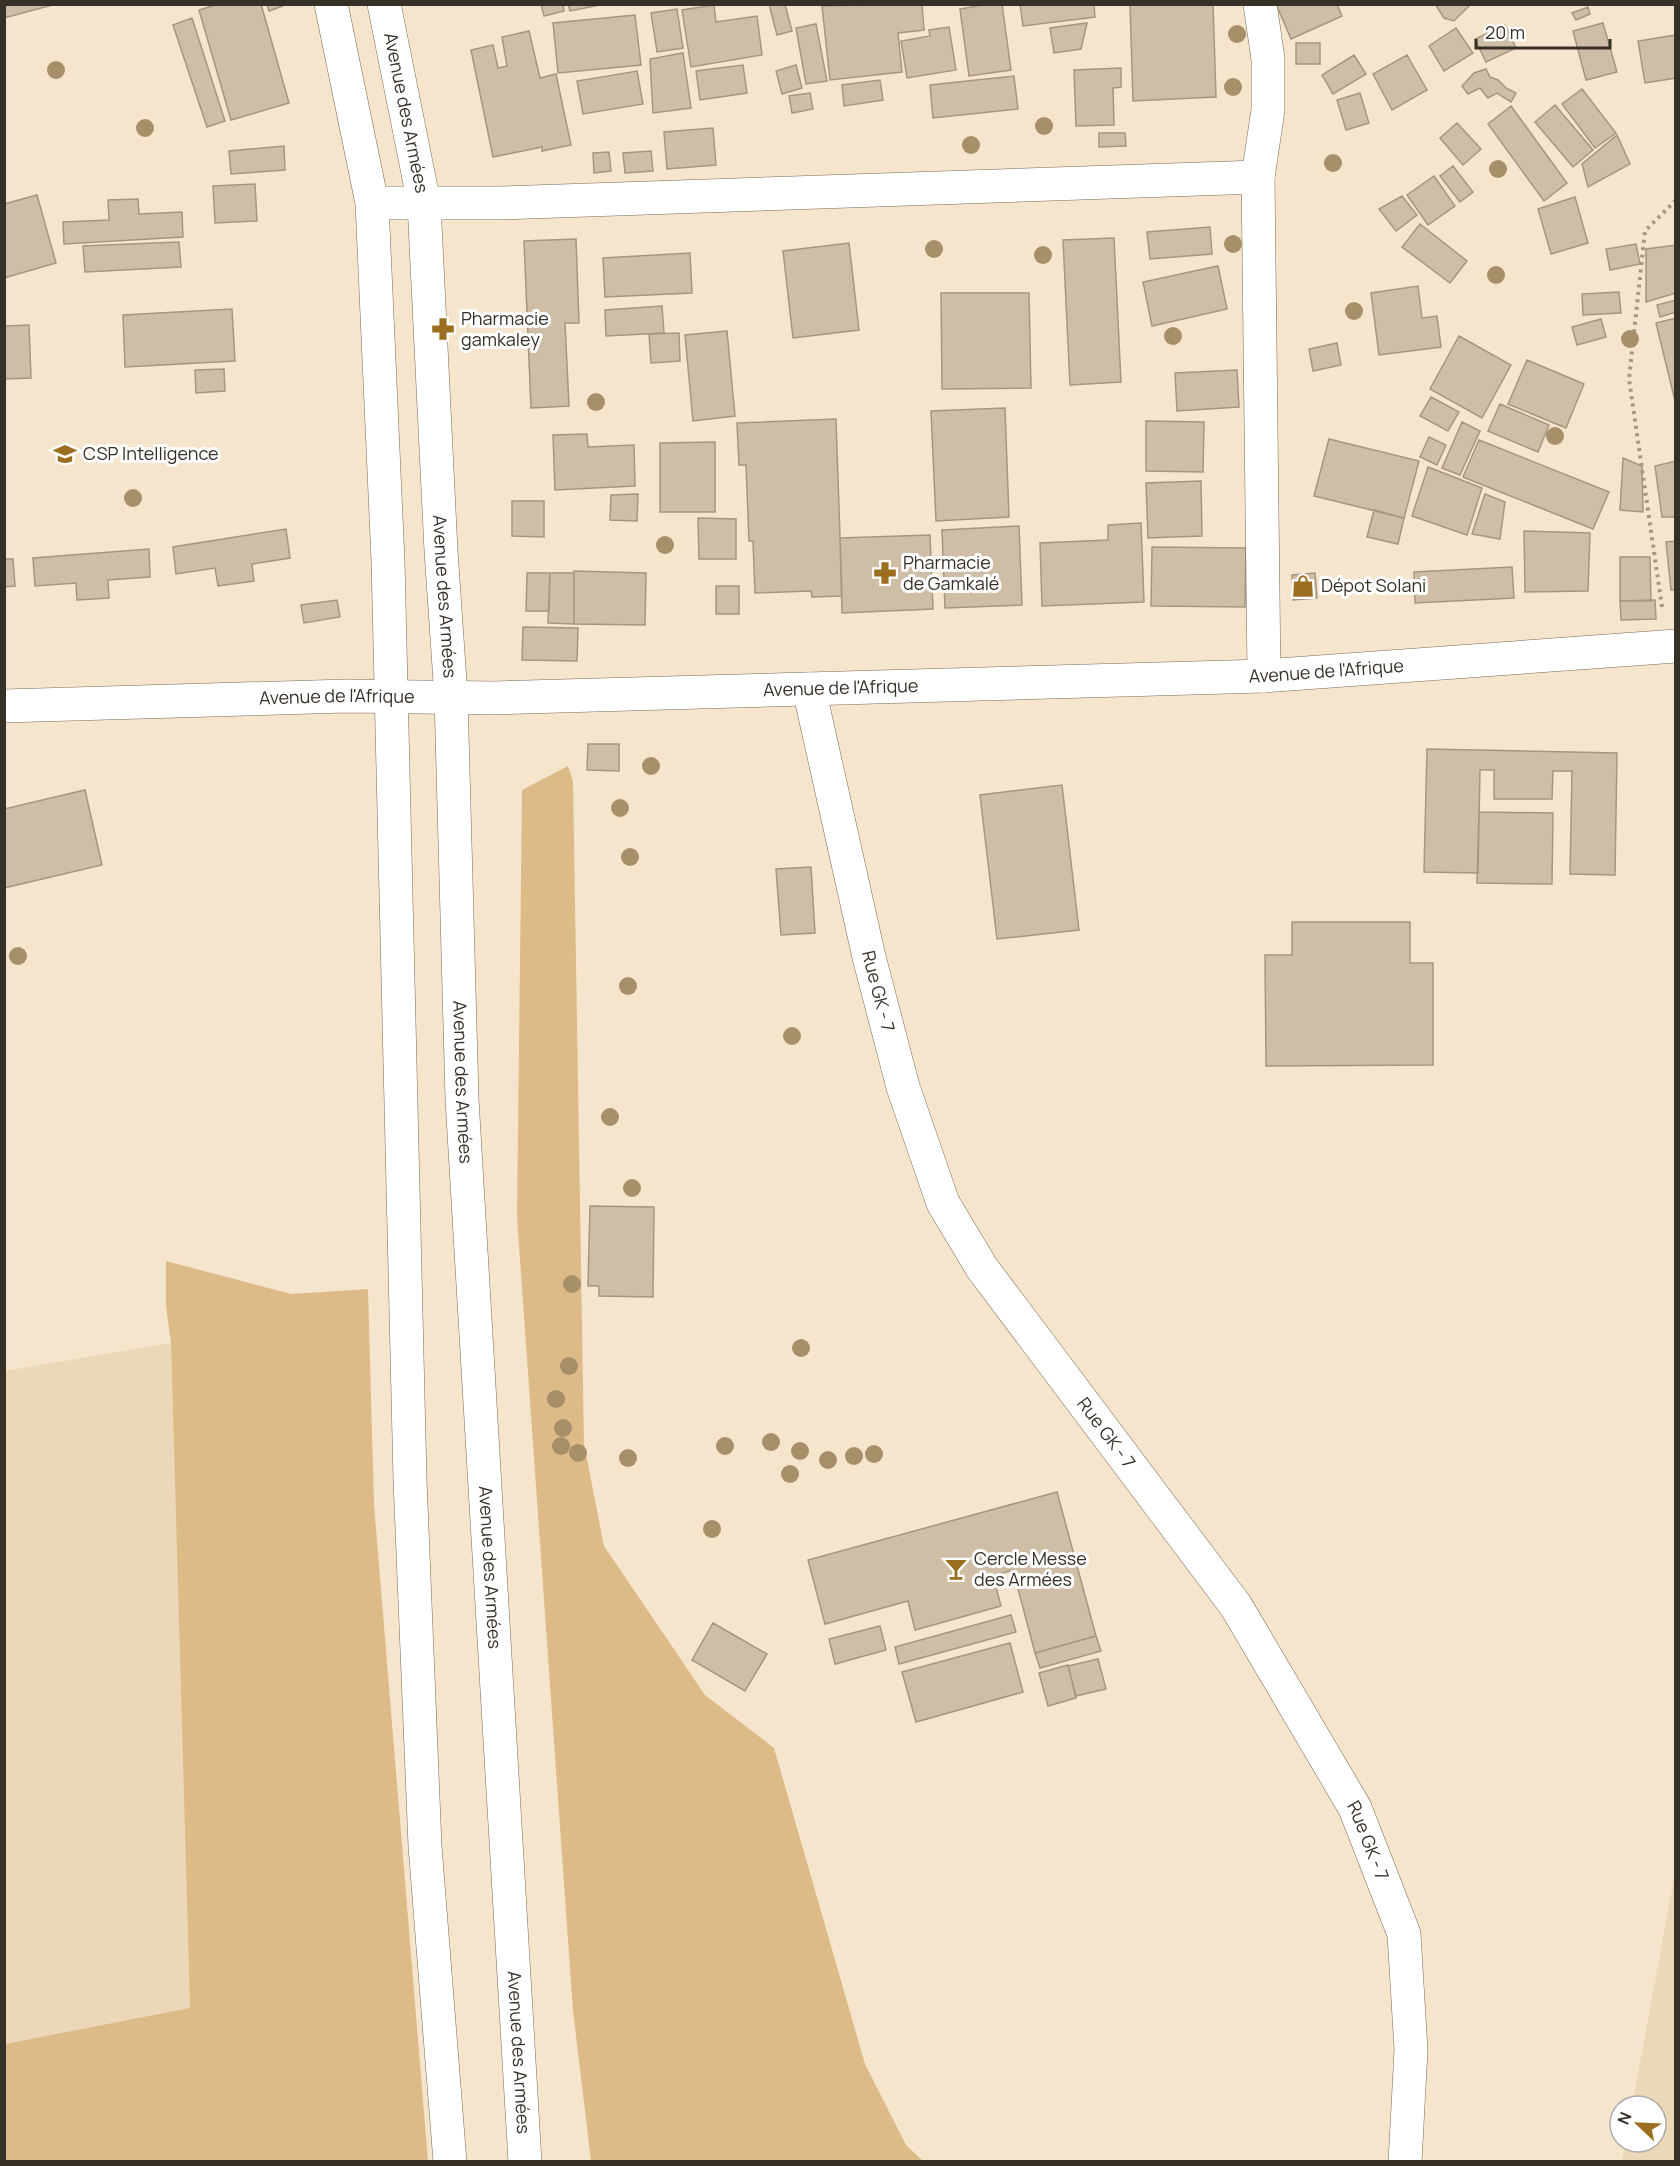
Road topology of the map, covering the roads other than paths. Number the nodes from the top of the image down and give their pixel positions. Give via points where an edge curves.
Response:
1 (331, 4) edge
2 (384, 4) edge
3 (1260, 4) edge
4 (1258, 177) junction
5 (372, 203) junction
6 (424, 203) junction
7 (1671, 646) edge
8 (1264, 676) junction
9 (809, 689) junction
10 (390, 696) junction
11 (451, 696) junction
12 (4, 706) edge
13 (450, 2162) edge
14 (525, 2162) edge
15 (1405, 2162) edge

1 - 5 main road
2 - 6 main road, Avenue des Armées
3 - 4 main road via 1268,59 1268,110
4 - 6 main road
4 - 8 main road
5 - 6 main road
5 - 10 main road
6 - 11 main road, Avenue des Armées
7 - 8 main road, Avenue de l'Afrique
8 - 9 main road, Avenue de l'Afrique
9 - 11 main road, Avenue de l'Afrique
9 - 15 main road, Rue GK - 7 via 897,1067 943,1203 982,1268 1236,1606 1355,1808 1404,1934 1411,2050
10 - 11 main road, Avenue de l'Afrique
10 - 12 main road, Avenue de l'Afrique
10 - 13 main road via 411,1492 425,1846
11 - 14 main road, Avenue des Armées via 464,1123

